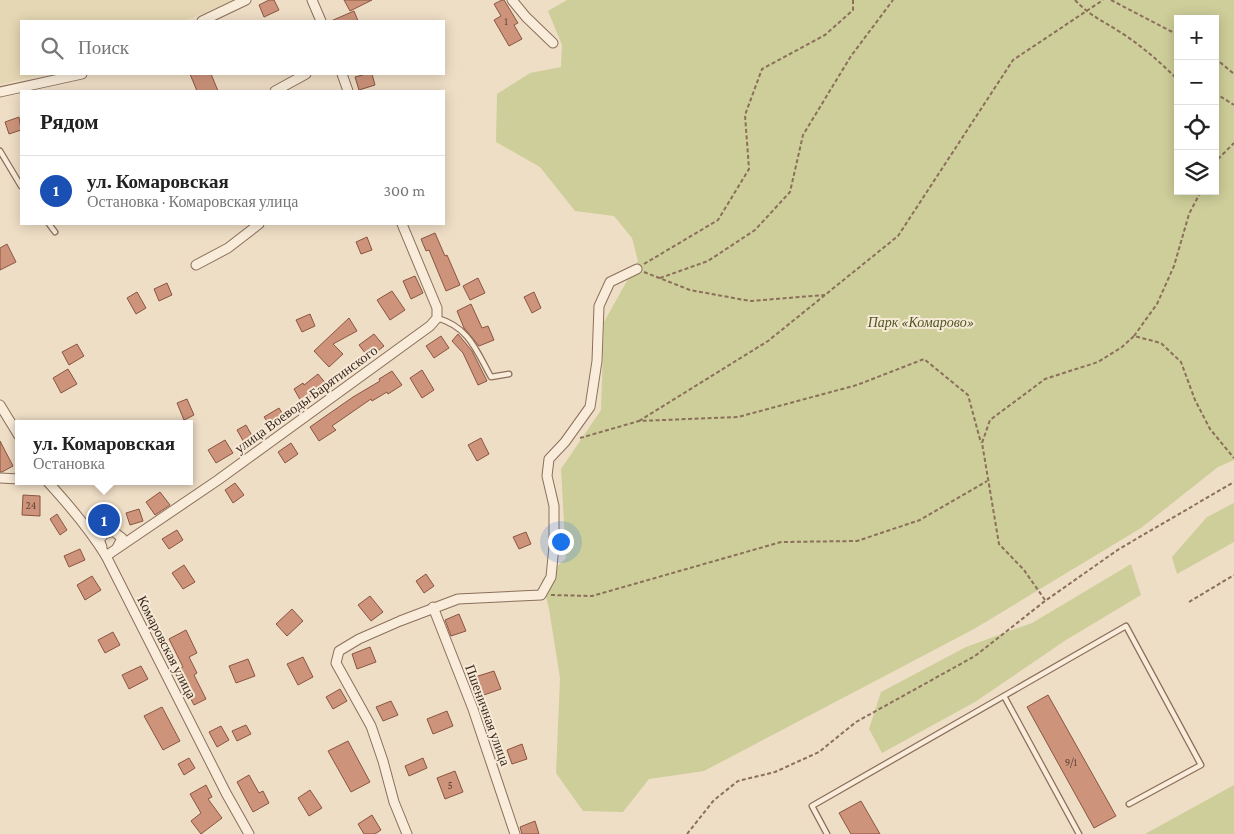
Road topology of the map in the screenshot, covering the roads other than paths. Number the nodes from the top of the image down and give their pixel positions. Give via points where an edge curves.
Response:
1 (246, 0) edge
2 (312, 0) edge
3 (512, 0) edge
4 (204, 20) edge
5 (321, 20) edge
6 (553, 43) dead end
7 (77, 75) edge
8 (304, 75) edge
9 (342, 75) edge
10 (277, 90) edge
11 (348, 90) edge
12 (0, 92) edge
13 (0, 150) edge
14 (20, 184) edge
15 (49, 225) edge
16 (258, 225) edge
17 (402, 225) edge
18 (55, 232) dead end
19 (196, 265) dead end
20 (637, 269) road end
21 (437, 318) junction
22 (509, 374) dead end
23 (0, 404) edge
24 (15, 429) edge
25 (0, 478) edge
26 (15, 479) edge
27 (51, 485) edge
28 (117, 548) junction
29 (105, 555) junction
30 (433, 607) junction
31 (1004, 696) junction
32 (1129, 804) dead end
33 (249, 834) edge
34 (407, 834) edge
35 (515, 834) edge
36 (827, 834) edge
37 (1079, 834) edge

1 - 4 street
2 - 5 street
3 - 6 street
7 - 12 street
8 - 10 street
9 - 11 street
13 - 14 lane
15 - 18 lane
16 - 19 street via 228,248
17 - 21 street via 437,308
20 - 30 street via 610,282 599,306 597,362 590,407 549,460 547,476 554,506 554,546 551,577 541,595 458,599
21 - 22 lane via 448,321 469,337 491,377
21 - 28 street, улица Воеводы Барятинского via 218,480
23 - 24 street
25 - 26 street
27 - 29 street, Комаровская улица via 77,514
28 - 29 street, улица Воеводы Барятинского
28 - 29 street via 122,538 113,531 104,534 100,540
29 - 33 street, Комаровская улица
30 - 34 street via 339,651 336,663 371,726
30 - 35 street, Пшеничная улица via 473,709
31 - 32 lane via 1126,626 1201,765
31 - 36 lane via 812,806
31 - 37 lane

